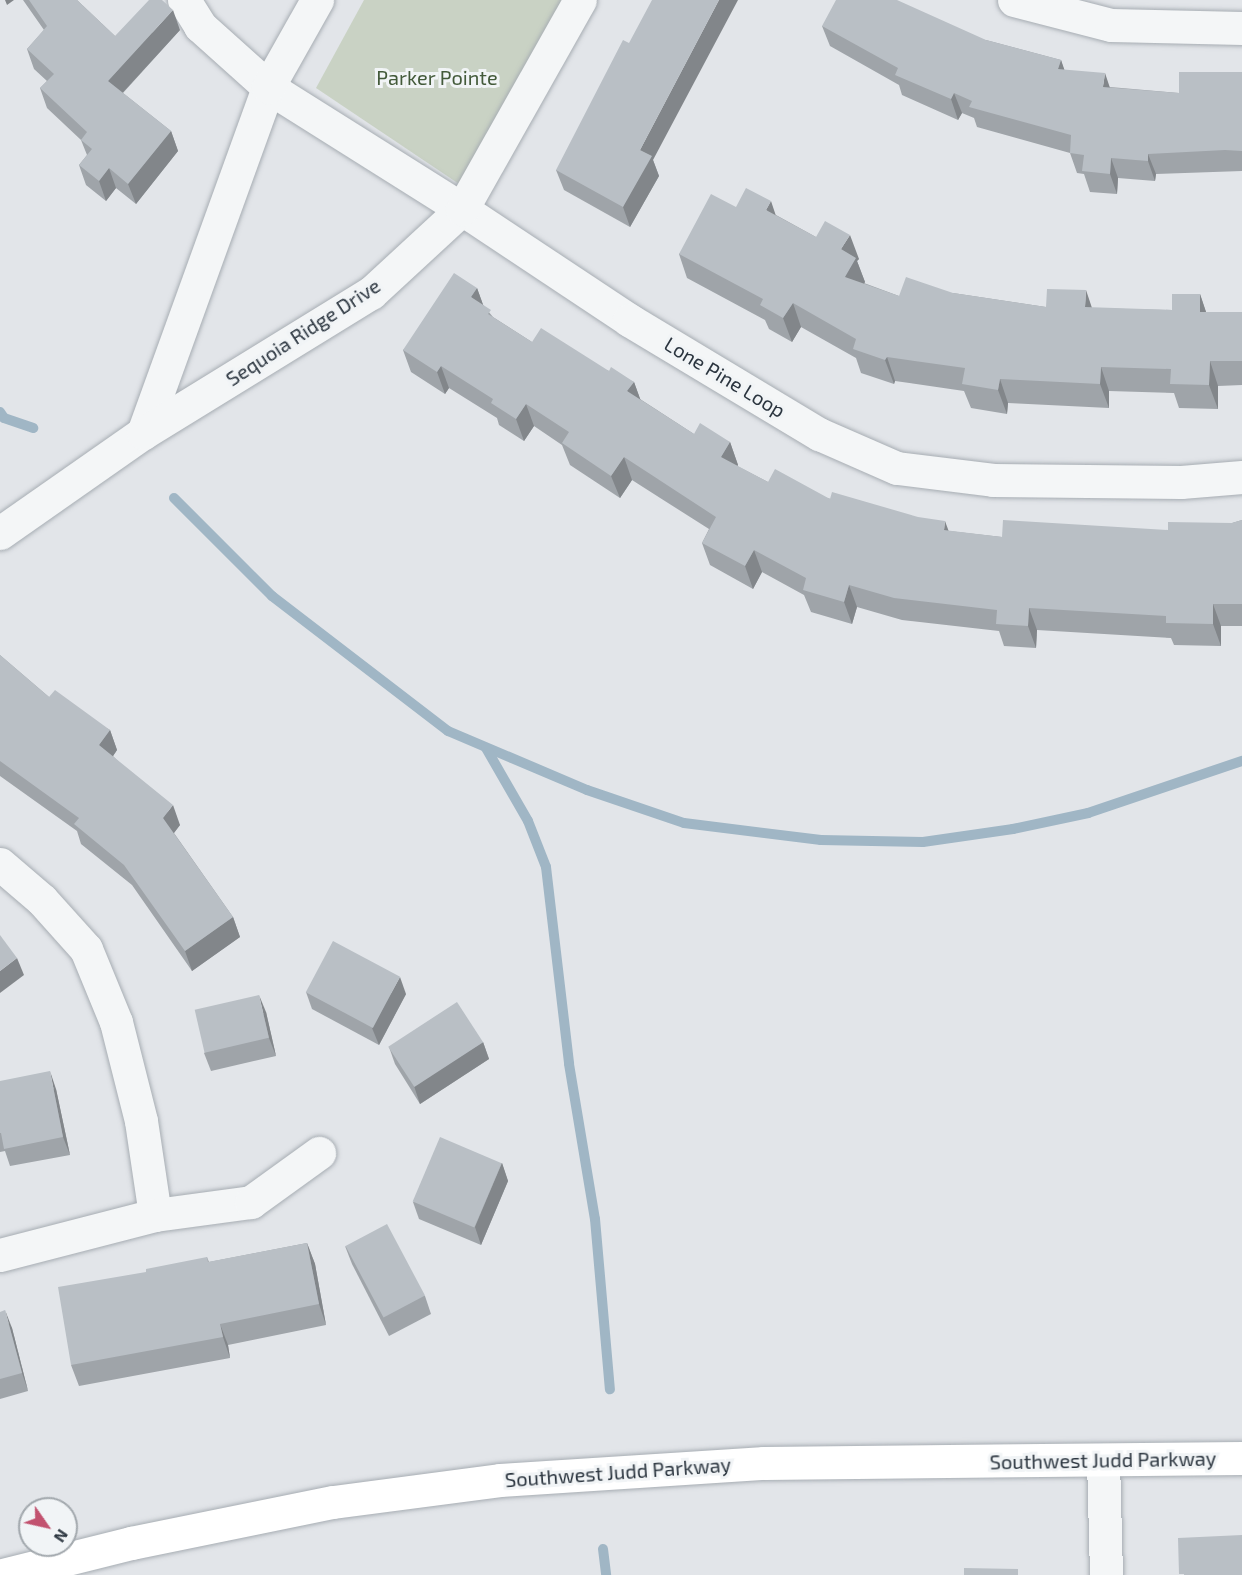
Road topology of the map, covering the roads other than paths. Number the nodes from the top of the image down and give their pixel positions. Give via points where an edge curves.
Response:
1 (184, 0) edge
2 (317, 0) edge
3 (580, 0) edge
4 (1014, 0) edge
5 (1242, 28) edge
6 (268, 87) junction
7 (462, 208) junction
8 (143, 433) junction
9 (1242, 477) edge
10 (0, 533) edge
11 (0, 864) edge
12 (319, 1153) dead end
13 (155, 1215) junction
14 (0, 1255) edge
15 (1242, 1458) edge
16 (1103, 1460) junction
17 (3, 1575) edge
18 (1106, 1575) edge

1 - 6 street, Lone Pine Loop via 200,26
2 - 6 street
3 - 7 street, Sequoia Ridge Drive
4 - 5 street via 1111,25
6 - 7 street, Lone Pine Loop
6 - 8 street
7 - 8 street, Sequoia Ridge Drive via 371,293
7 - 9 street, Lone Pine Loop via 629,320 819,434 897,468 993,480 1181,482
8 - 10 street, Sequoia Ridge Drive
11 - 13 street via 42,900 86,949 116,1022 141,1121
12 - 13 street via 251,1202
13 - 14 street
15 - 16 highway, Southwest Judd Parkway
16 - 17 highway, Southwest Judd Parkway via 764,1463 500,1480 333,1502 131,1543
16 - 18 street

